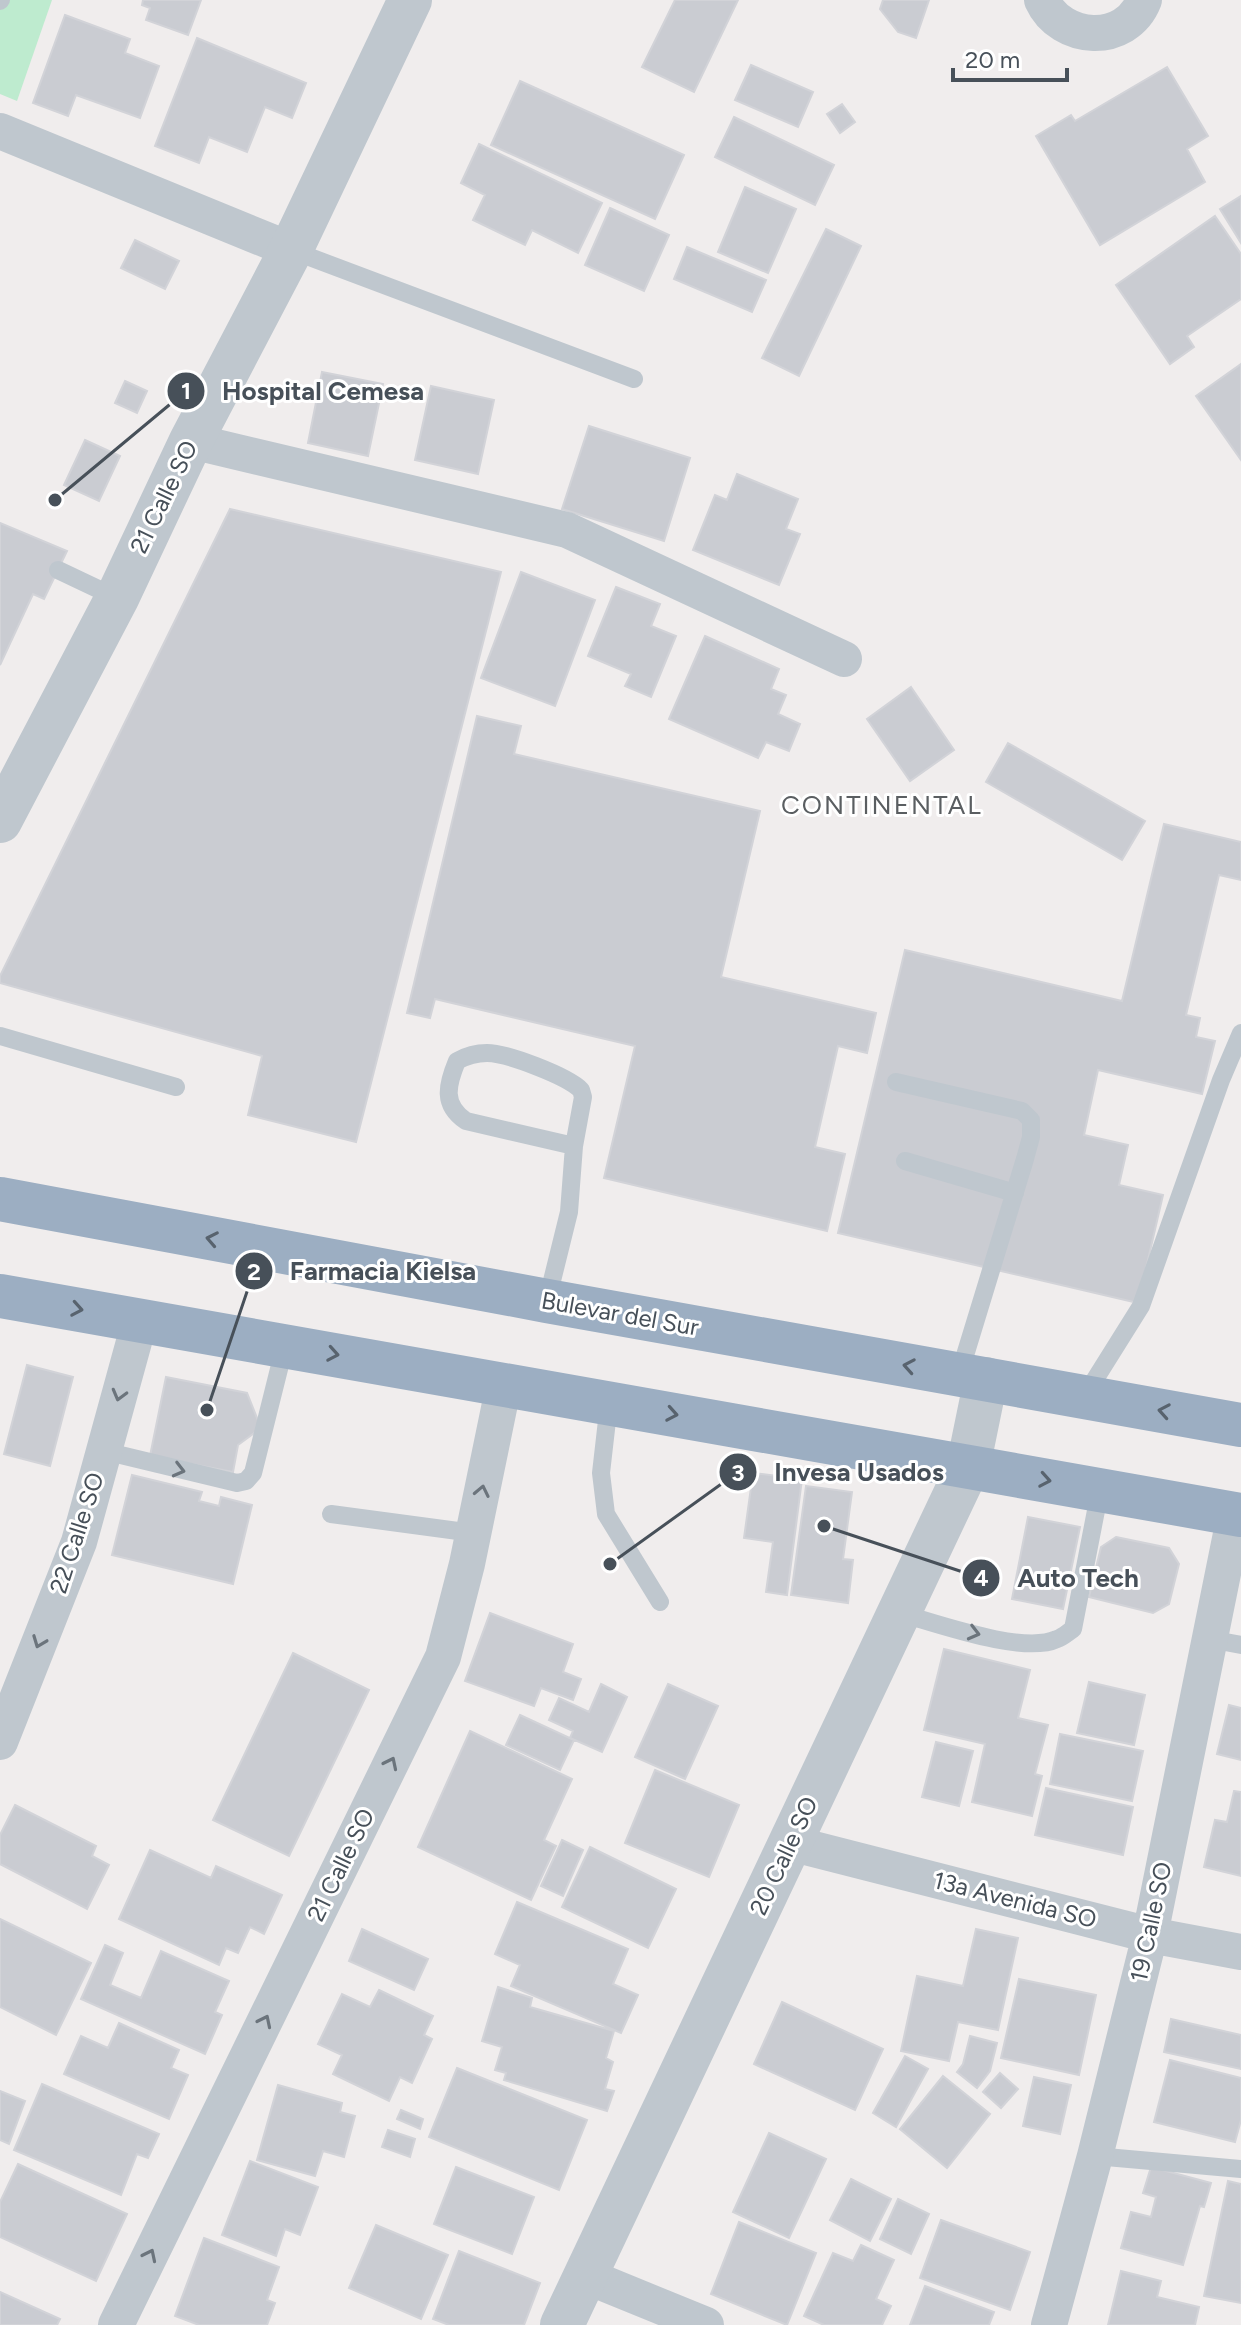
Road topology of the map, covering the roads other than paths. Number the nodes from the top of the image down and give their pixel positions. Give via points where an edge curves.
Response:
1 (410, 0) edge
2 (1042, 0) edge
3 (1144, 0) edge
4 (0, 131) edge
5 (291, 250) junction
6 (634, 379) dead end
7 (191, 441) junction
8 (58, 570) dead end
9 (117, 598) junction
10 (844, 659) dead end
11 (0, 821) edge
12 (1241, 1033) edge
13 (0, 1036) edge
14 (896, 1082) dead end
15 (176, 1087) dead end
16 (574, 1146) junction
17 (905, 1161) dead end
18 (1015, 1193) junction
19 (0, 1199) edge
20 (0, 1296) edge
21 (547, 1301) junction
22 (140, 1320) junction
23 (285, 1345) junction
24 (972, 1377) junction
25 (504, 1384) junction
26 (1084, 1397) junction
27 (609, 1403) junction
28 (1241, 1425) edge
29 (104, 1451) junction
30 (968, 1467) junction
31 (1100, 1490) junction
32 (331, 1514) dead end
33 (1238, 1515) edge
34 (473, 1533) junction
35 (660, 1602) dead end
36 (899, 1613) junction
37 (1225, 1642) edge
38 (0, 1742) edge
39 (790, 1843) junction
40 (1150, 1935) junction
41 (1241, 1952) edge
42 (1095, 2156) junction
43 (1241, 2169) edge
44 (586, 2276) junction
45 (116, 2325) edge
46 (562, 2325) edge
47 (706, 2325) edge
48 (1049, 2325) edge

1 - 5 street, 21 Calle SO
2 - 3 street via 1056,20 1072,31 1090,34 1110,32 1127,22
4 - 5 street
5 - 6 lane
5 - 7 street, 21 Calle SO
7 - 9 street, 21 Calle SO
7 - 10 street via 567,530
8 - 9 lane
9 - 11 street, 21 Calle SO
12 - 26 lane via 1141,1306
13 - 15 lane
14 - 18 lane via 1022,1111 1031,1120 1031,1137
16 - 16 lane via 466,1121 453,1112 449,1102 457,1061 489,1053 536,1066 577,1086 583,1097
16 - 21 lane via 569,1212
17 - 18 lane
18 - 24 lane
21 -> 19 highway, Bulevar del Sur
20 -> 22 highway
24 -> 21 highway, Bulevar del Sur
22 - 23 highway
22 -> 29 street, 22 Calle SO
23 -> 25 highway
29 -> 23 lane via 246,1481 253,1473
24 - 26 highway, Bulevar del Sur
24 - 30 street, 20 Calle SO
25 - 27 highway
34 -> 25 street, 21 Calle SO
28 -> 26 highway, Bulevar del Sur
27 -> 30 highway
27 - 35 lane via 601,1473 606,1514
29 -> 38 street, 22 Calle SO via 79,1542
30 -> 31 highway
30 - 36 street, 20 Calle SO
31 - 33 highway
36 -> 31 lane via 1015,1643 1057,1640 1073,1629
32 - 34 lane
33 - 37 street, 19 Calle SO
45 -> 34 street, 21 Calle SO via 443,1657
36 - 39 street, 20 Calle SO
37 - 40 street, 19 Calle SO
39 - 40 street, 13a Avenida SO
39 - 44 street, 20 Calle SO
40 - 41 street, 13a Avenida SO
40 - 42 street, 19 Calle SO
42 - 43 lane
42 - 48 street, 19 Calle SO
44 - 46 street, 20 Calle SO
44 - 47 street

